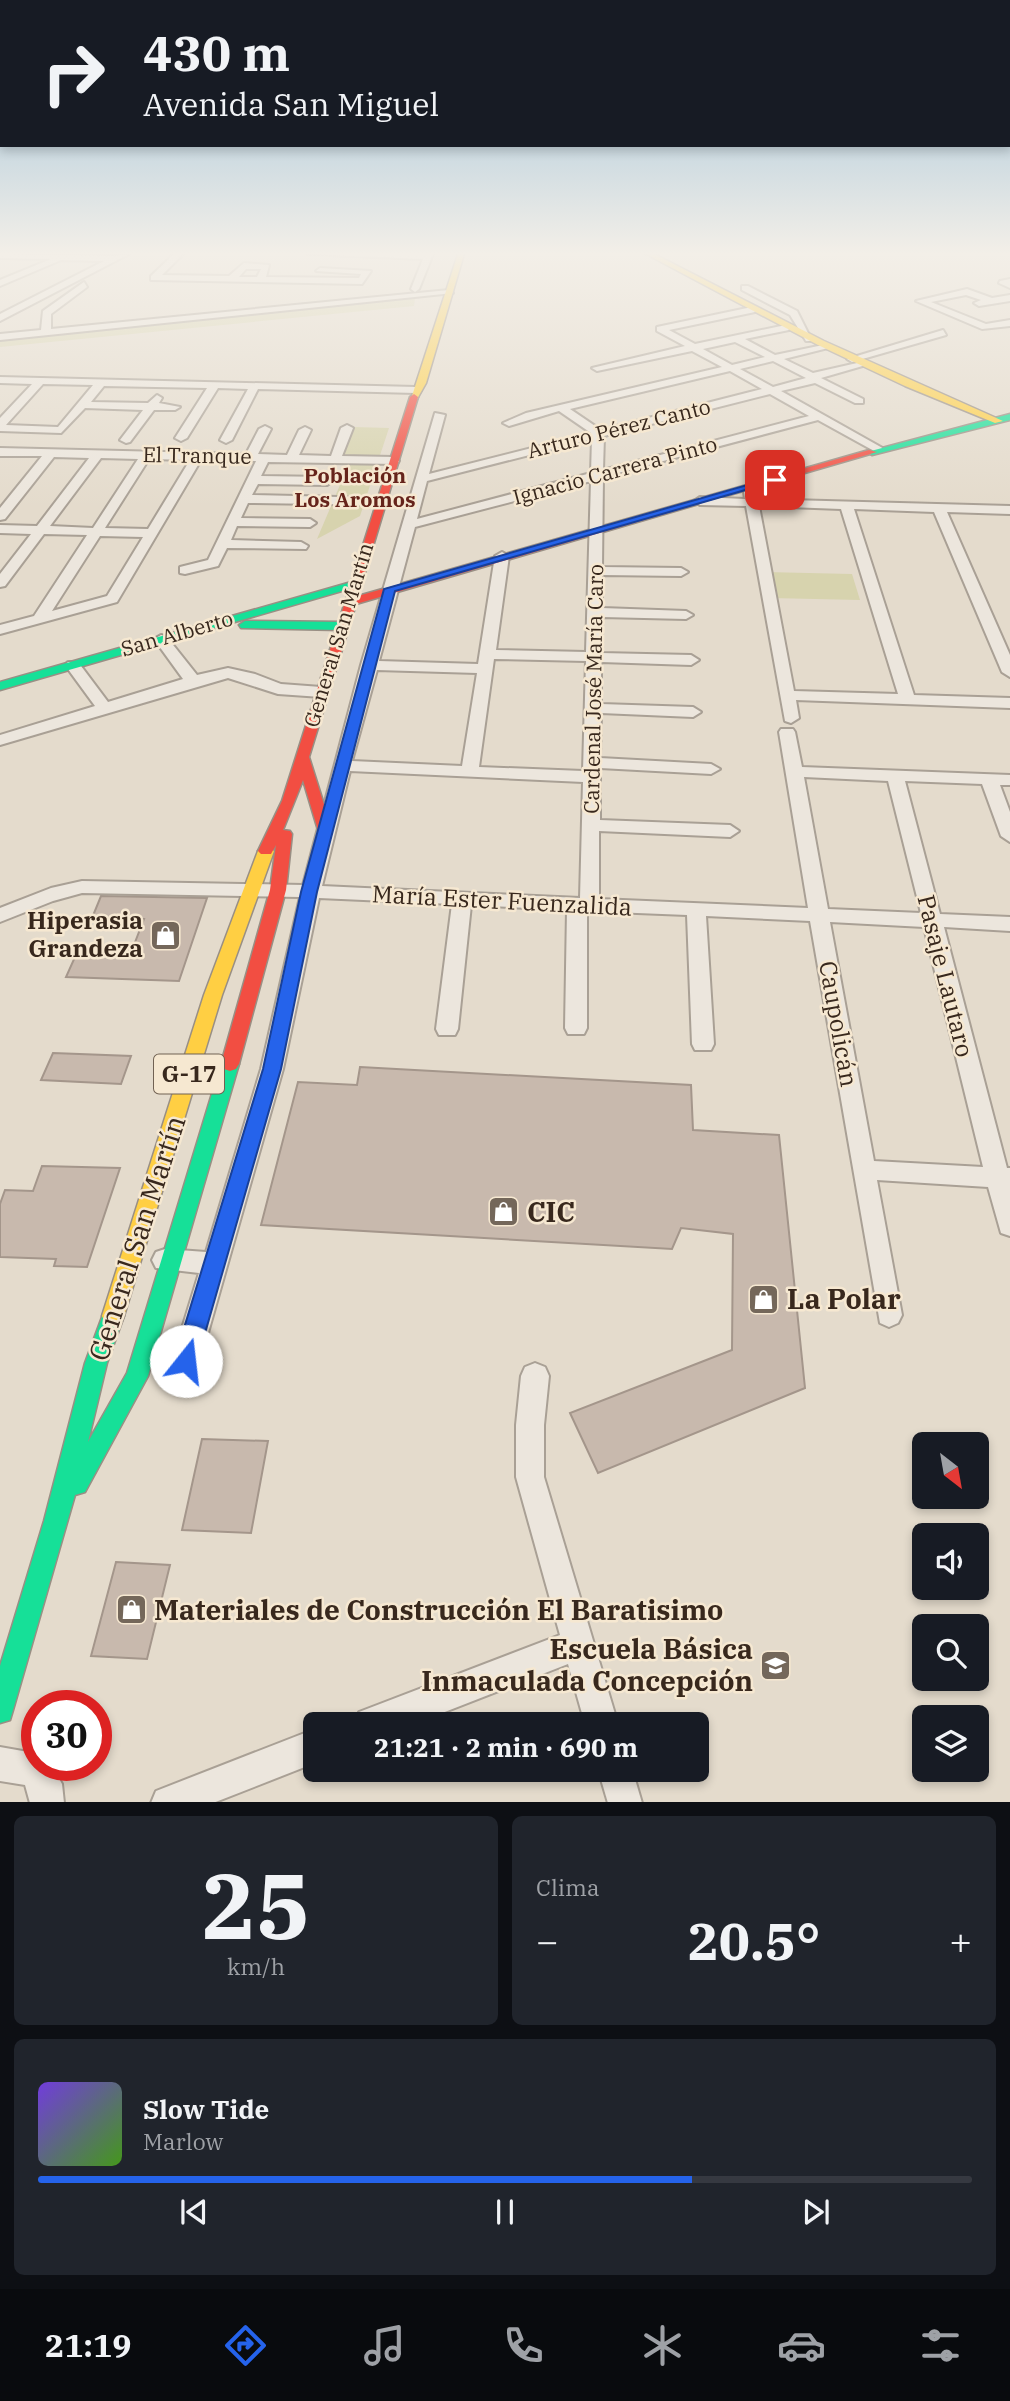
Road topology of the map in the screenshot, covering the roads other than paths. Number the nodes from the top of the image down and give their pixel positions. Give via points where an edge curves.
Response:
1 (422, 338) edge
2 (679, 338) edge
3 (735, 338) joint
4 (927, 338) edge
5 (809, 339) edge
6 (695, 346) junction
7 (825, 346) junction
8 (774, 358) junction
9 (857, 361) junction
10 (597, 368) dead end
11 (734, 368) junction
12 (813, 378) junction
13 (0, 380) edge
14 (40, 381) junction
15 (102, 382) junction
16 (167, 383) junction
17 (215, 384) junction
18 (255, 385) junction
19 (416, 390) junction
20 (774, 391) junction
21 (82, 405) junction
22 (150, 407) junction
23 (174, 407) dead end
24 (561, 408) junction
25 (816, 414) junction
26 (439, 415) dead end
27 (1005, 421) edge
28 (509, 423) dead end
29 (0, 427) edge
30 (346, 428) dead end
31 (265, 429) dead end
32 (305, 430) dead end
33 (598, 434) junction
34 (181, 438) dead end
35 (126, 440) dead end
36 (226, 440) dead end
37 (880, 450) junction
38 (1, 453) edge
39 (51, 453) junction
40 (98, 454) junction
41 (146, 455) junction
42 (198, 456) junction
43 (257, 458) junction
44 (291, 459) junction
45 (335, 460) junction
46 (393, 461) junction
47 (598, 476) junction
48 (422, 479) junction
49 (253, 480) junction
50 (327, 481) dead end
51 (750, 495) junction
52 (244, 499) junction
53 (381, 502) junction
54 (846, 505) junction
55 (939, 508) junction
56 (1010, 510) edge
57 (0, 516) edge
58 (233, 522) junction
59 (310, 523) dead end
60 (409, 526) junction
61 (0, 529) edge
62 (40, 530) junction
63 (597, 530) junction
64 (96, 531) junction
65 (153, 533) junction
66 (222, 544) junction
67 (301, 546) dead end
68 (502, 556) junction
69 (0, 557) edge
70 (19, 558) junction
71 (186, 570) dead end
72 (596, 570) junction
73 (681, 572) dead end
74 (0, 583) edge
75 (355, 584) junction
76 (390, 589) junction
77 (112, 599) joint
78 (349, 602) junction
79 (595, 612) junction
80 (686, 615) dead end
81 (39, 620) junction
82 (210, 625) junction
83 (342, 626) junction
84 (0, 630) edge
85 (161, 639) junction
86 (594, 658) junction
87 (691, 660) dead end
88 (486, 661) junction
89 (73, 665) junction
90 (369, 665) junction
91 (1010, 672) edge
92 (192, 681) junction
93 (0, 686) edge
94 (321, 692) junction
95 (787, 695) junction
96 (908, 699) junction
97 (1010, 703) edge
98 (105, 708) junction
99 (593, 708) junction
100 (692, 712) dead end
101 (789, 725) joint
102 (0, 740) edge
103 (302, 755) junction
104 (342, 766) junction
105 (711, 769) dead end
106 (592, 770) junction
107 (470, 772) junction
108 (794, 772) junction
109 (895, 775) junction
110 (989, 779) junction
111 (1010, 779) edge
112 (289, 801) junction
113 (591, 825) junction
114 (325, 830) junction
115 (730, 831) dead end
116 (1010, 836) edge
117 (250, 890) junction
118 (278, 890) junction
119 (309, 892) junction
120 (462, 899) junction
121 (583, 905) junction
122 (696, 910) junction
123 (0, 916) edge
124 (819, 916) junction
125 (931, 921) junction
126 (1010, 924) edge
127 (576, 1028) dead end
128 (447, 1029) dead end
129 (703, 1044) dead end
130 (863, 1170) junction
131 (1003, 1178) edge
132 (1010, 1226) edge
133 (133, 1259) junction
134 (170, 1261) junction
135 (213, 1263) junction
136 (889, 1315) dead end
137 (186, 1361) dead end
138 (535, 1376) dead end
139 (56, 1521) junction
140 (578, 1644) junction
141 (0, 1710) edge
142 (403, 1712) edge
143 (598, 1712) edge
144 (303, 1751) edge
145 (0, 1764) edge
146 (619, 1782) edge
147 (47, 1802) edge
148 (168, 1802) edge
149 (625, 1802) edge

1 - 19 main road, General San Martín / G-17 via 415,354
2 - 6 street
3 - 6 street
3 - 8 street
4 - 9 street, Arturo Pérez Canto
5 - 7 main road
6 - 10 street
6 - 11 street
7 - 8 street
7 - 9 main road
8 - 11 street
8 - 12 street
9 - 12 street, Arturo Pérez Canto
9 - 27 main road
11 - 20 street
11 - 24 street
12 - 20 street, Arturo Pérez Canto
12 - 25 street, Ignacio Carrera Pinto via 859,401
13 - 14 street
14 - 15 street
14 - 29 street
15 - 16 street
15 - 21 street
16 - 17 street
16 - 22 street
17 - 18 street
17 - 34 street
18 - 19 street
18 - 36 street
19 - 46 main road, General San Martín / G-17
20 - 25 street
20 - 33 street, Arturo Pérez Canto
21 - 22 street
21 - 29 street via 61,430
22 - 23 street
22 - 35 street
24 - 28 street
24 - 33 street
25 - 37 street
25 - 47 street, Ignacio Carrera Pinto
26 - 48 street
27 - 37 main road
30 - 45 street
31 - 43 street
32 - 44 street
33 - 47 street, Cardenal José María Caro
33 - 48 street, Arturo Pérez Canto
37 - 51 main road
38 - 39 street, El Tranque
39 - 40 street, El Tranque
39 - 57 street
40 - 41 street, El Tranque
40 - 62 street
41 - 42 street, El Tranque
41 - 64 street
42 - 43 street, El Tranque
42 - 65 street
43 - 44 street, El Tranque
43 - 49 street
44 - 45 street, El Tranque
45 - 46 street, El Tranque
46 - 53 main road, General San Martín / G-17
47 - 60 street, Ignacio Carrera Pinto
47 - 63 street, Cardenal José María Caro
48 - 60 street
49 - 50 street
49 - 52 street
51 - 54 street
51 - 63 main road via 700,501
51 - 95 street
52 - 53 street
52 - 58 street
53 - 75 main road, General San Martín / G-17
54 - 55 street
54 - 96 street
55 - 56 street
55 - 91 street
58 - 59 street
58 - 66 street
60 - 76 street
61 - 62 street
62 - 64 street
62 - 70 street
63 - 68 main road
63 - 72 street, Cardenal José María Caro
64 - 65 street
64 - 81 street
65 - 77 street
66 - 67 street
66 - 71 street via 213,563
68 - 76 main road
68 - 88 street
69 - 70 street
70 - 74 street
72 - 73 street
72 - 79 street, Cardenal José María Caro
75 - 78 main road, General San Martín / G-17
75 - 82 main road, San Alberto
76 - 78 main road
76 - 90 street
77 - 81 street
78 - 83 main road, General San Martín / G-17
79 - 80 street
79 - 86 street, Cardenal José María Caro
81 - 84 street
82 - 83 main road
82 - 85 main road, San Alberto
83 - 94 main road, General San Martín / G-17
85 - 89 main road, San Alberto
85 - 92 street
86 - 87 street
86 - 88 street
86 - 99 street, Cardenal José María Caro
88 - 90 street
88 - 107 street
89 - 93 main road, San Alberto
89 - 98 street
90 - 104 street
92 - 94 street via 228,673 278,689
92 - 98 street
94 - 103 main road, General San Martín / G-17
95 - 96 street
95 - 101 street
96 - 97 street
98 - 102 street
99 - 100 street
99 - 106 street, Cardenal José María Caro
101 - 108 street, Caupolicán
103 - 112 main road, General San Martín / G-17
103 - 114 main road
104 - 107 street
104 - 114 street
105 - 106 street
106 - 107 street
106 - 113 street, Cardenal José María Caro
108 - 109 street
108 - 124 street, Caupolicán
109 - 110 street
109 - 125 street, Pasaje Lautaro
110 - 111 street
110 - 116 street
112 - 117 main road, General San Martín / G-17
112 - 118 main road, General San Martín / G-17
113 - 115 street
113 - 121 street, Cardenal José María Caro
114 - 119 street
117 - 118 street, María Ester Fuenzalida
117 - 123 street, María Ester Fuenzalida via 79,886
117 - 133 main road, General San Martín / G-17 via 213,995
118 - 119 street, María Ester Fuenzalida
118 - 134 main road, General San Martín / G-17
119 - 120 street, María Ester Fuenzalida
119 - 135 street via 272,1069
120 - 121 street, María Ester Fuenzalida
120 - 128 street
121 - 122 street, María Ester Fuenzalida
121 - 127 street, Cardenal José María Caro
122 - 124 street, María Ester Fuenzalida
122 - 129 street
124 - 125 street, María Ester Fuenzalida
124 - 130 street, Caupolicán
125 - 126 street, María Ester Fuenzalida
125 - 131 street, Pasaje Lautaro
130 - 131 street
130 - 136 street, Caupolicán
131 - 132 street, Pasaje Lautaro
133 - 134 street
133 - 139 main road, General San Martín / G-17 via 96,1363
134 - 135 street
134 - 139 main road, General San Martín / G-17 via 137,1376
135 - 137 street
138 - 140 street via 530,1477
139 - 141 main road, General San Martín / G-17
140 - 142 street
140 - 143 street
144 - 148 street
145 - 147 street via 34,1770 45,1784
146 - 149 street

